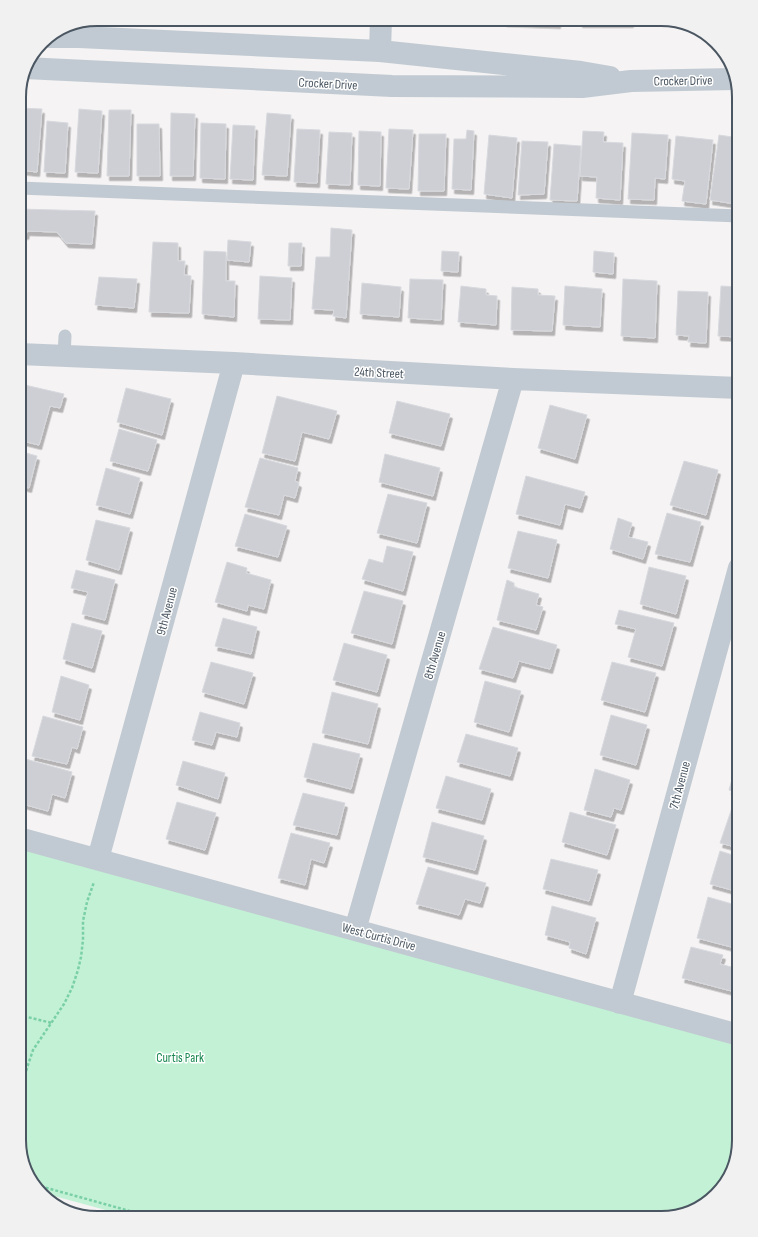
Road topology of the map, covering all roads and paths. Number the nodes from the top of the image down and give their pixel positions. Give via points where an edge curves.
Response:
1 (381, 26) edge
2 (58, 37) edge
3 (380, 51) junction
4 (32, 68) edge
5 (730, 79) edge
6 (631, 80) junction
7 (26, 188) edge
8 (732, 216) edge
9 (26, 353) edge
10 (234, 363) junction
11 (513, 379) junction
12 (732, 388) edge
13 (732, 594) edge
14 (26, 840) edge
15 (98, 860) junction
16 (94, 881) dead end
17 (355, 930) junction
18 (620, 1002) junction
19 (26, 1016) edge
20 (52, 1024) junction
21 (732, 1033) edge
22 (26, 1075) edge
23 (44, 1187) edge
24 (130, 1211) edge

1 - 3 street
2 - 3 street, Crocker Drive
3 - 6 street, Crocker Drive via 581,72
4 - 6 street, Crocker Drive via 392,86 582,87
5 - 6 street, Crocker Drive
7 - 8 lane
9 - 10 street, 24th Street via 65,346
10 - 11 street, 24th Street
10 - 15 street, 9th Avenue
11 - 12 street, 24th Street
11 - 17 street, 8th Avenue
13 - 18 street, 7th Avenue
14 - 15 street, West Curtis Drive
15 - 17 street, West Curtis Drive
16 - 20 path via 83,921 78,970 64,1004
17 - 18 street, West Curtis Drive
18 - 21 street, West Curtis Drive
19 - 20 path
20 - 22 path via 34,1050
23 - 24 path

